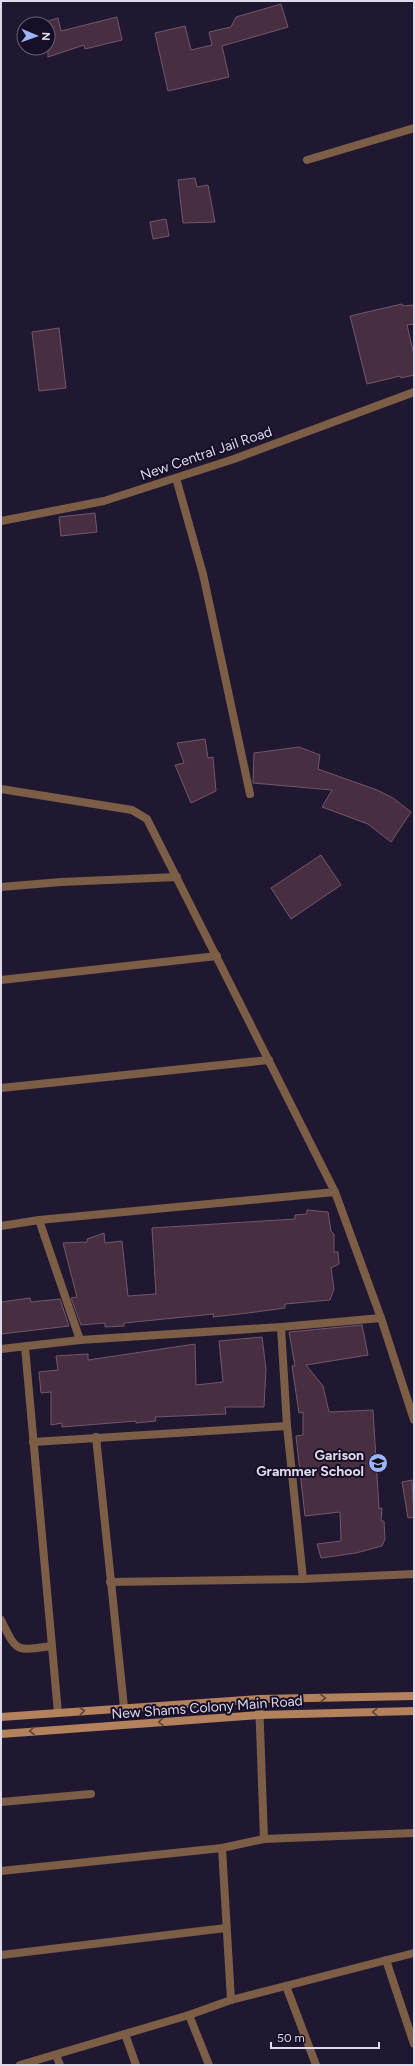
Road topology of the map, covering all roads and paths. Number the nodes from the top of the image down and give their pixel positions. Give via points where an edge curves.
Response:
1 (414, 128) edge
2 (307, 160) dead end
3 (414, 392) edge
4 (176, 478) junction
5 (1, 521) edge
6 (1, 789) edge
7 (250, 794) dead end
8 (176, 877) junction
9 (1, 887) edge
10 (217, 956) junction
11 (1, 980) edge
12 (269, 1060) junction
13 (1, 1088) edge
14 (335, 1192) junction
15 (39, 1220) junction
16 (1, 1226) edge
17 (381, 1318) junction
18 (282, 1327) junction
19 (80, 1340) junction
20 (25, 1347) junction
21 (1, 1349) edge
22 (414, 1420) edge
23 (287, 1426) junction
24 (96, 1437) junction
25 (34, 1442) junction
26 (414, 1574) edge
27 (302, 1579) junction
28 (110, 1582) junction
29 (1, 1620) edge
30 (52, 1646) junction
31 (414, 1696) edge
32 (259, 1699) junction
33 (124, 1707) junction
34 (414, 1711) edge
35 (58, 1713) junction
36 (259, 1715) junction
37 (1, 1717) edge
38 (1, 1734) edge
39 (91, 1794) dead end
40 (1, 1802) edge
41 (414, 1833) edge
42 (264, 1839) junction
43 (222, 1848) junction
44 (1, 1871) edge
45 (226, 1928) junction
46 (414, 1954) edge
47 (1, 1955) edge
48 (386, 1960) junction
49 (286, 1986) junction
50 (231, 2000) junction
51 (189, 2015) junction
52 (125, 2034) junction
53 (414, 2044) edge
54 (56, 2055) junction
55 (20, 2065) edge
56 (60, 2065) edge
57 (136, 2065) edge
58 (209, 2065) edge
59 (316, 2065) edge

1 - 2 street
3 - 4 street, New Central Jail Road
4 - 5 street, New Central Jail Road via 104,501
4 - 7 street via 203,574
6 - 8 street via 140,813 147,819
8 - 9 street
8 - 10 street
10 - 11 street
10 - 12 street
12 - 13 street
12 - 14 street
14 - 15 street
14 - 17 street
15 - 16 street
15 - 19 street
17 - 18 street
17 - 22 street
18 - 19 street
18 - 23 street
19 - 20 street
20 - 21 street
20 - 25 street
23 - 24 street
23 - 27 street
24 - 25 street
24 - 28 street
25 - 30 street
26 - 27 street
27 - 28 street
28 - 33 street
29 - 30 street via 17,1648
30 - 35 street
32 -> 31 main road, New Shams Colony Main Road
32 - 33 main road, New Shams Colony Main Road
32 - 36 street
35 -> 33 main road, New Shams Colony Main Road
34 -> 36 main road, New Shams Colony Main Road
35 - 37 main road, New Shams Colony Main Road
36 -> 38 main road, New Shams Colony Main Road
36 - 42 street
39 - 40 street
41 - 42 street
42 - 43 street
43 - 44 street
43 - 45 street
45 - 47 street
45 - 50 street
46 - 48 street
48 - 49 street
48 - 53 street
49 - 50 street
49 - 59 street
50 - 51 street
51 - 52 street
51 - 58 street
52 - 54 street
52 - 57 street
54 - 55 street
54 - 56 street

